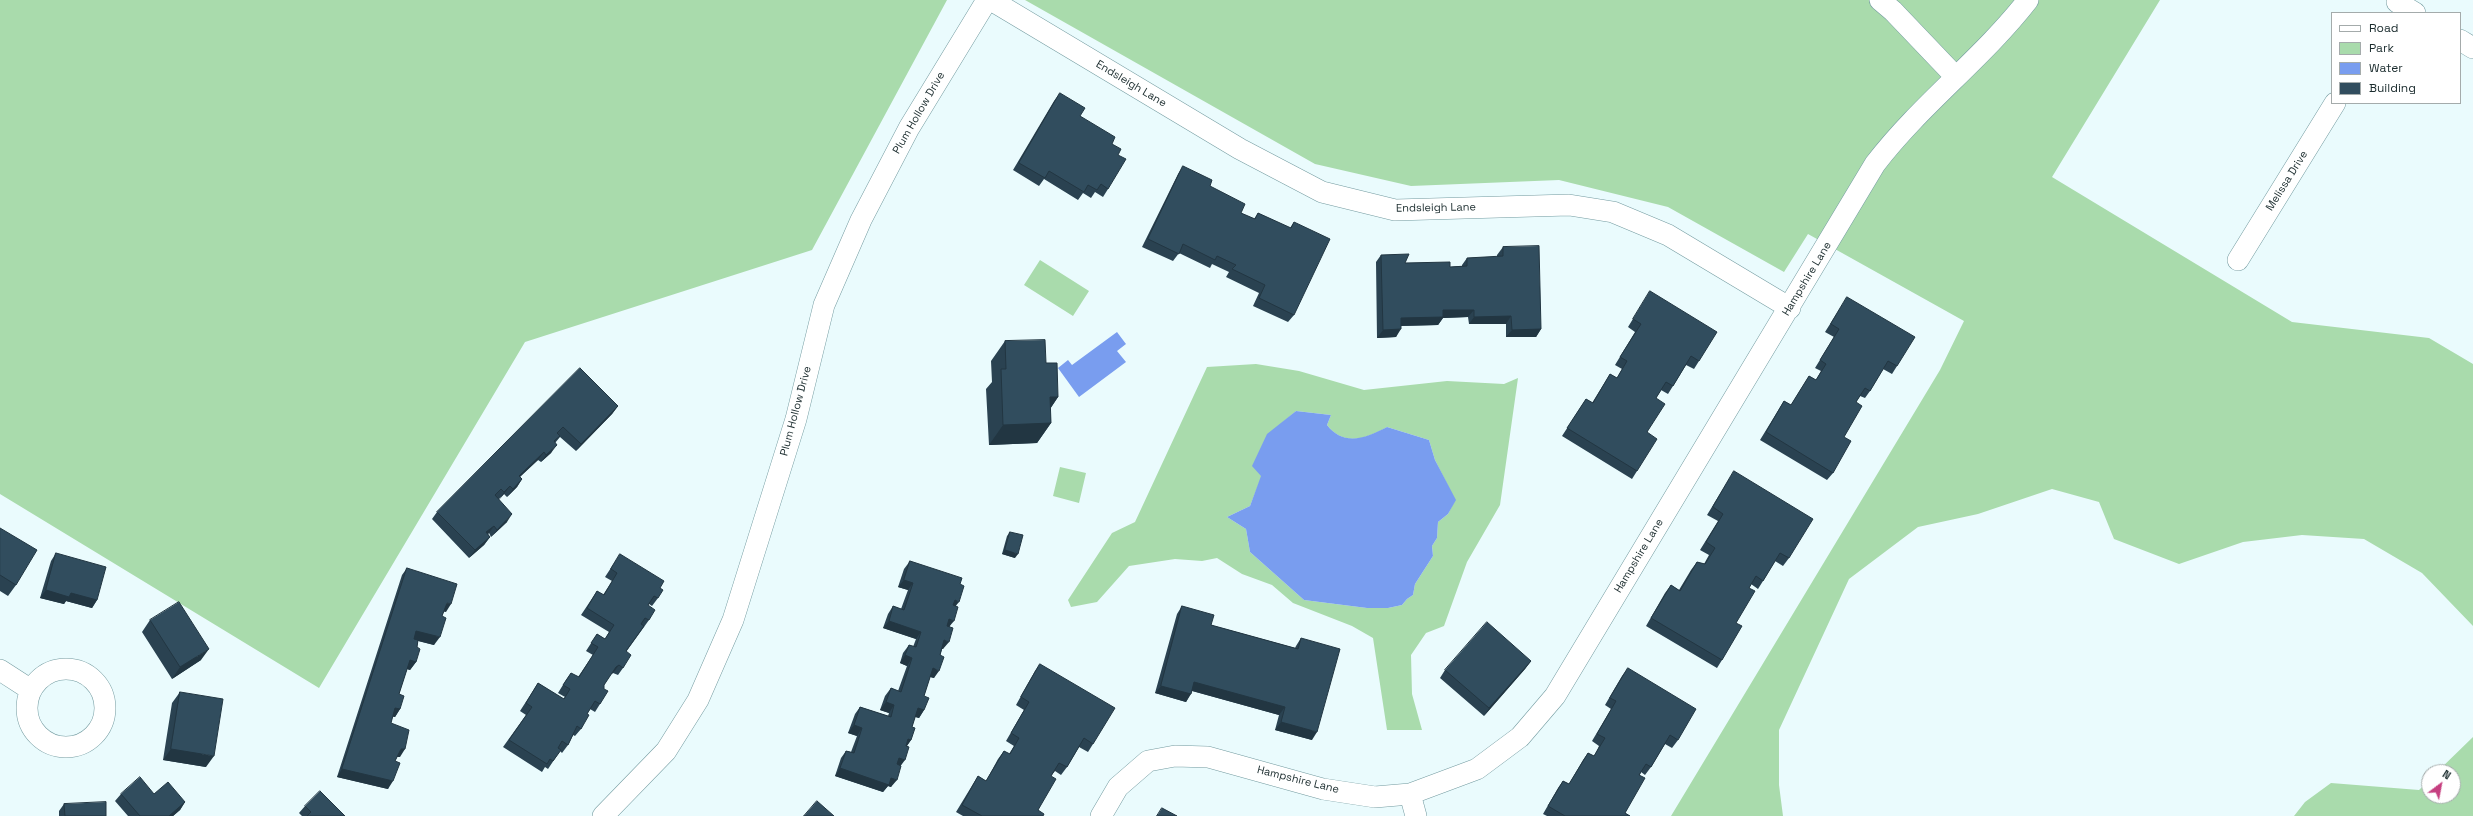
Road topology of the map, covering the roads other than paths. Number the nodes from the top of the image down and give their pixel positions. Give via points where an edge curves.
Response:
1 (987, 0) edge
2 (991, 0) edge
3 (1880, 0) edge
4 (2028, 0) edge
5 (2395, 5) edge
6 (2412, 12) edge
7 (2461, 41) edge
8 (2473, 48) edge
9 (1954, 76) junction
10 (2334, 104) edge
11 (2238, 260) dead end
12 (1790, 308) junction
13 (0, 670) edge
14 (31, 690) dead end
15 (1410, 794) junction
16 (603, 816) edge
17 (1101, 816) edge
18 (1416, 816) edge

1 - 16 street, Plum Hollow Drive via 909,128 861,220 824,305 796,419 733,620 698,700 666,751
2 - 12 street, Endsleigh Lane via 1240,149 1322,192 1395,210 1569,205 1613,212 1668,235
3 - 9 street
4 - 9 street, Hampshire Lane via 2008,25
5 - 6 street
7 - 8 street
9 - 12 street, Hampshire Lane via 1898,134 1875,164
10 - 11 street, Melissa Drive
12 - 15 street, Hampshire Lane via 1555,696 1520,737 1477,769
13 - 14 street
15 - 17 street, Hampshire Lane via 1368,796 1323,789 1208,757 1175,756 1148,761 1118,787
15 - 18 street

